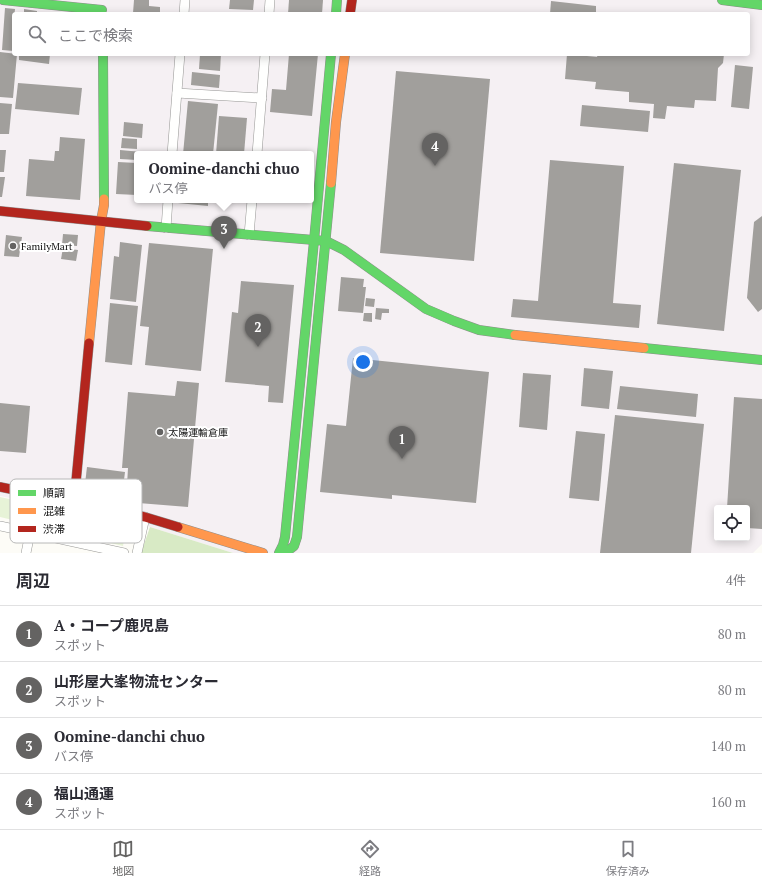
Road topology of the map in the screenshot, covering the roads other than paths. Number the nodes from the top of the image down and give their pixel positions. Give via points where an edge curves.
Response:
1 (3, 0) edge
2 (103, 0) edge
3 (185, 0) edge
4 (270, 0) edge
5 (337, 0) edge
6 (352, 0) edge
7 (722, 0) edge
8 (734, 1) edge
9 (762, 5) edge
10 (102, 12) edge
11 (184, 12) edge
12 (269, 12) edge
13 (336, 12) edge
14 (350, 12) edge
15 (103, 56) edge
16 (180, 56) edge
17 (265, 56) edge
18 (332, 56) edge
19 (345, 56) edge
20 (177, 93) junction
21 (262, 98) junction
22 (172, 151) edge
23 (257, 151) edge
24 (168, 203) edge
25 (252, 203) edge
26 (0, 211) edge
27 (101, 221) junction
28 (166, 228) junction
29 (249, 236) junction
30 (314, 241) junction
31 (326, 241) junction
32 (762, 360) edge
33 (76, 479) edge
34 (0, 487) edge
35 (10, 489) edge
36 (142, 516) edge
37 (145, 517) junction
38 (0, 526) edge
39 (10, 528) edge
40 (142, 530) edge
41 (28, 543) edge
42 (77, 543) edge
43 (139, 543) edge
44 (26, 553) edge
45 (124, 553) edge
46 (137, 553) edge
47 (263, 553) edge
48 (279, 553) edge
49 (285, 553) edge

1 - 10 street
2 - 10 street
3 - 11 street
4 - 12 street
5 - 13 street
6 - 14 street
7 - 8 street
8 - 9 street
15 - 27 street via 104,205
16 - 20 street
17 - 21 street
18 - 30 street
19 - 31 street via 336,122
20 - 21 street
20 - 22 street
21 - 23 street
24 - 28 street
25 - 29 street
26 - 27 street
27 - 28 street
27 - 33 street
28 - 29 street
29 - 30 street
30 - 31 street
30 - 48 street via 285,537
31 - 32 street via 344,250 426,309 479,330
31 - 49 street via 297,537 294,546
34 - 35 street
36 - 37 street
37 - 40 street
37 - 47 street
38 - 39 street
41 - 44 street
42 - 45 street
43 - 46 street

